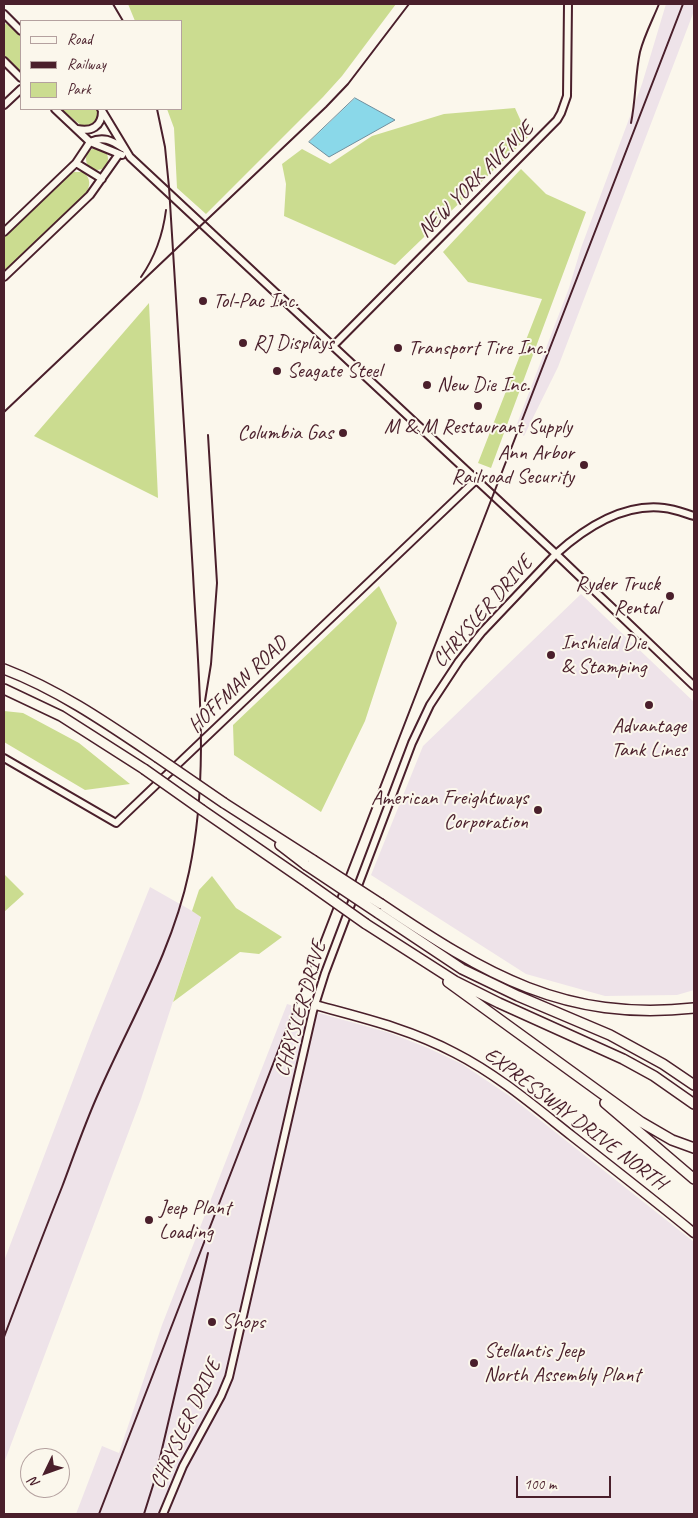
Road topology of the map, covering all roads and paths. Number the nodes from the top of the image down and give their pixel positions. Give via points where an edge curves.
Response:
1 (568, 4) edge
2 (4, 14) edge
3 (20, 30) edge
4 (4, 61) edge
5 (20, 77) edge
6 (20, 90) edge
7 (4, 105) edge
8 (55, 110) edge
9 (101, 110) edge
10 (76, 129) junction
11 (90, 142) junction
12 (126, 150) junction
13 (119, 154) junction
14 (130, 157) junction
15 (76, 163) junction
16 (102, 179) junction
17 (4, 232) edge
18 (4, 277) edge
19 (333, 346) junction
20 (476, 480) junction
21 (694, 516) edge
22 (556, 554) junction
23 (4, 669) edge
24 (694, 686) edge
25 (4, 689) edge
26 (4, 758) edge
27 (379, 909) junction
28 (425, 963) junction
29 (555, 998) junction
30 (694, 1002) edge
31 (315, 1005) junction
32 (694, 1008) edge
33 (694, 1085) edge
34 (595, 1089) junction
35 (694, 1104) edge
36 (694, 1148) edge
37 (694, 1179) edge
38 (694, 1232) edge
39 (163, 1514) edge

1 - 19 street, NEW YORK AVENUE via 567,96 557,120
2 - 3 street
4 - 5 street
6 - 7 street
8 - 10 street
9 - 10 street via 97,126 86,131
9 - 12 street
10 - 11 street
11 - 12 street via 108,139
11 - 13 street
11 - 15 street
12 - 14 street
13 - 14 street
13 - 16 street
14 - 19 street
15 - 16 street
15 - 17 street
16 - 18 street via 90,196
19 - 20 street
20 - 22 street
20 - 26 street, HOFFMAN ROAD via 116,823
21 - 22 street, CHRYSLER DRIVE via 663,508 618,513 590,528
22 - 24 street
22 - 31 street, CHRYSLER DRIVE via 482,632 458,661 430,705 412,743
23 - 27 highway, bridge via 72,702
25 - 28 highway, bridge via 61,716 144,770
27 - 29 highway via 480,966
27 - 33 highway via 462,969 511,994 610,1035
28 - 34 highway
28 - 35 highway via 484,996 623,1059
29 - 30 highway via 613,1004
29 - 32 highway via 620,1010
31 - 38 main road, EXPRESSWAY DRIVE NORTH via 414,1034 483,1069
31 - 39 street, CHRYSLER DRIVE via 229,1378 183,1466
34 - 36 highway via 651,1129
34 - 37 highway via 605,1103

